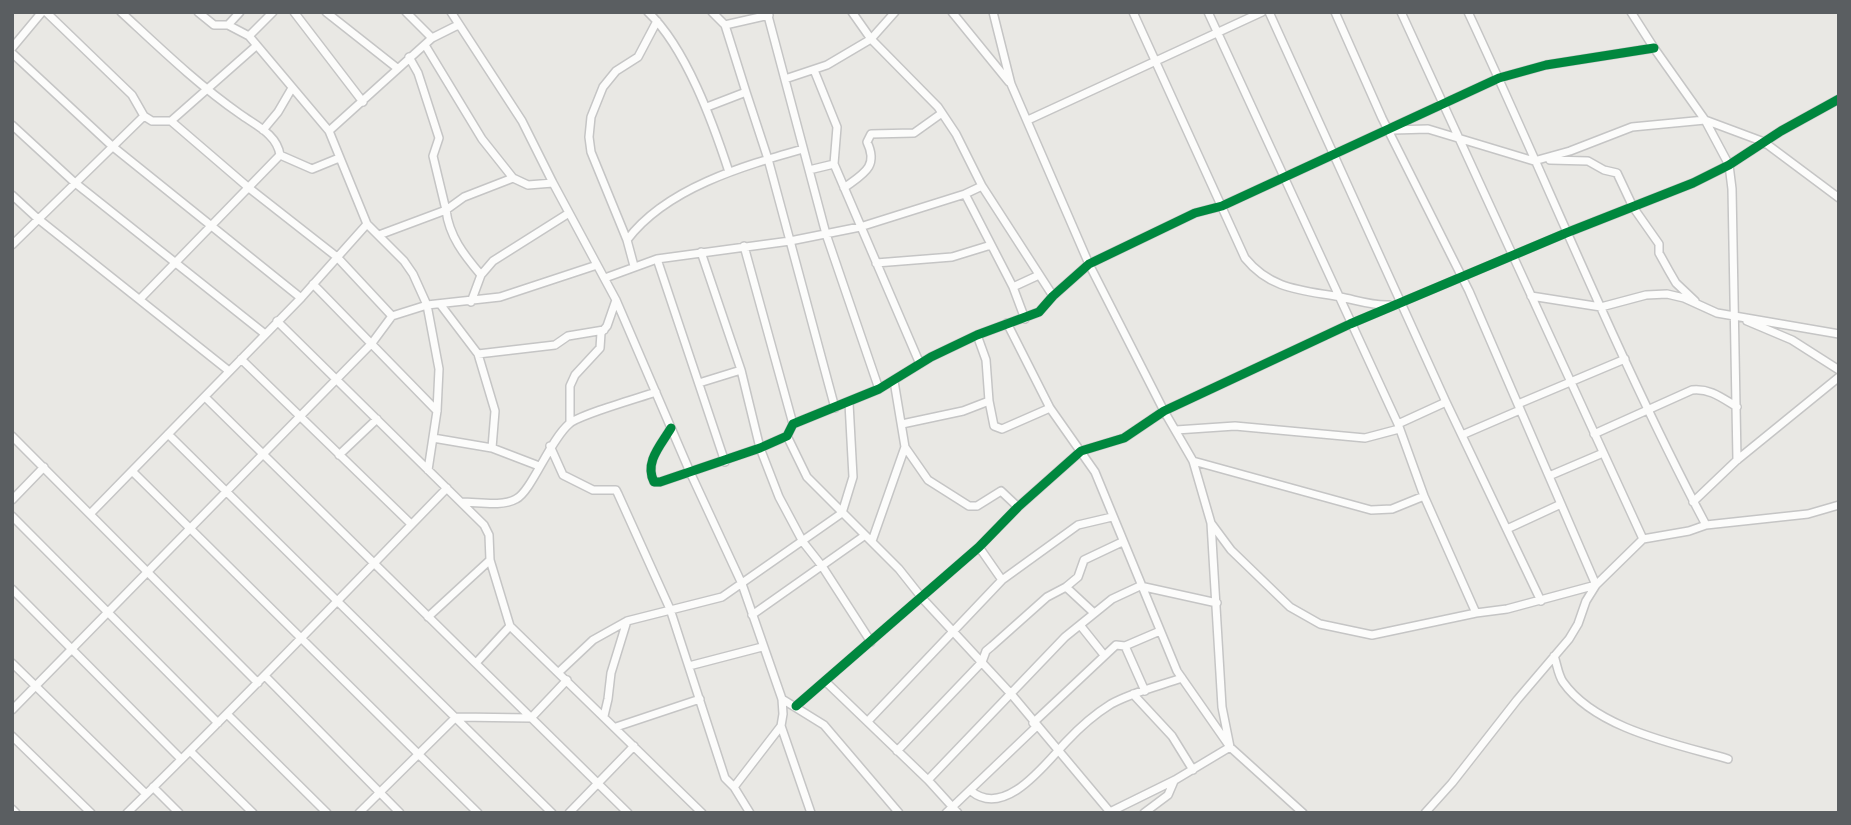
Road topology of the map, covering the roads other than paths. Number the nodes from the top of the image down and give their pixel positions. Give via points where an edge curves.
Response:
1 (44, 12) edge
2 (121, 12) edge
3 (198, 12) edge
4 (240, 12) edge
5 (273, 12) edge
6 (294, 12) edge
7 (326, 12) edge
8 (406, 12) edge
9 (451, 12) edge
10 (712, 12) edge
11 (852, 12) edge
12 (895, 12) edge
13 (952, 12) edge
14 (992, 12) edge
15 (1133, 12) edge
16 (1208, 12) edge
17 (1262, 12) edge
18 (1269, 12) edge
19 (1335, 12) edge
20 (1401, 12) edge
21 (1468, 12) edge
22 (1631, 12) edge
23 (768, 14) edge
24 (652, 15) edge
25 (228, 25) junction
26 (458, 25) junction
27 (725, 25) junction
28 (1217, 32) junction
29 (249, 36) junction
30 (432, 37) junction
31 (871, 39) junction
32 (425, 45) junction
33 (256, 46) junction
34 (1654, 48) junction
35 (12, 50) edge
36 (409, 57) junction
37 (1155, 60) junction
38 (397, 68) junction
39 (814, 70) junction
40 (1499, 78) junction
41 (785, 79) junction
42 (1011, 84) junction
43 (292, 88) junction
44 (207, 92) junction
45 (746, 92) junction
46 (1839, 99) edge
47 (363, 102) junction
48 (1443, 105) junction
49 (707, 107) junction
50 (942, 113) junction
51 (144, 116) junction
52 (1028, 120) junction
53 (1705, 120) junction
54 (171, 121) junction
55 (12, 125) edge
56 (263, 130) junction
57 (1388, 130) junction
58 (329, 131) junction
59 (1459, 140) junction
60 (1764, 142) junction
61 (112, 146) junction
62 (803, 149) junction
63 (280, 155) junction
64 (1334, 155) junction
65 (339, 158) junction
66 (768, 159) junction
67 (1534, 160) junction
68 (834, 164) junction
69 (1729, 165) junction
70 (809, 170) junction
71 (729, 172) junction
72 (513, 178) junction
73 (1284, 178) junction
74 (74, 182) junction
75 (553, 183) junction
76 (982, 186) junction
77 (249, 188) junction
78 (844, 188) junction
79 (965, 194) junction
80 (12, 195) edge
81 (1839, 198) edge
82 (1222, 206) junction
83 (1633, 207) junction
84 (446, 210) junction
85 (569, 213) junction
86 (37, 218) junction
87 (367, 224) junction
88 (212, 226) junction
89 (860, 226) junction
90 (1566, 233) junction
91 (825, 234) junction
92 (379, 235) junction
93 (628, 240) junction
94 (790, 241) junction
95 (12, 244) edge
96 (991, 245) junction
97 (744, 246) junction
98 (701, 252) junction
99 (1512, 256) junction
100 (337, 257) junction
101 (657, 259) junction
102 (876, 263) junction
103 (175, 264) junction
104 (1089, 264) junction
105 (597, 265) junction
106 (634, 266) junction
107 (481, 275) junction
108 (1040, 275) junction
109 (1461, 277) junction
110 (605, 278) junction
111 (313, 284) junction
112 (1013, 287) junction
113 (1053, 296) junction
114 (1531, 296) junction
115 (1339, 297) junction
116 (301, 298) junction
117 (140, 299) junction
118 (616, 300) junction
119 (471, 302) junction
120 (1399, 303) junction
121 (440, 304) junction
122 (427, 305) junction
123 (1601, 307) junction
124 (1703, 309) junction
125 (1734, 315) junction
126 (392, 316) junction
127 (1025, 319) junction
128 (278, 321) junction
129 (1006, 323) junction
130 (1350, 324) junction
131 (604, 330) junction
132 (265, 334) junction
133 (1839, 334) edge
134 (977, 335) junction
135 (372, 343) junction
136 (478, 354) junction
137 (241, 359) junction
138 (1625, 359) junction
139 (920, 365) junction
140 (741, 370) junction
141 (1839, 370) edge
142 (229, 372) junction
143 (1839, 377) edge
144 (336, 380) junction
145 (894, 381) junction
146 (699, 383) junction
147 (1571, 383) junction
148 (879, 389) junction
149 (656, 392) junction
150 (205, 397) junction
151 (989, 401) junction
152 (1446, 402) junction
153 (849, 403) junction
154 (1519, 407) junction
155 (1737, 407) junction
156 (835, 408) junction
157 (1050, 408) junction
158 (1648, 410) junction
159 (437, 411) junction
160 (1164, 411) junction
161 (300, 417) junction
162 (377, 419) junction
163 (570, 422) junction
164 (793, 424) junction
165 (902, 424) junction
166 (1398, 426) junction
167 (671, 428) junction
168 (1176, 430) junction
169 (168, 434) junction
170 (1594, 434) junction
171 (1462, 435) junction
172 (12, 436) edge
173 (787, 436) junction
174 (433, 438) junction
175 (550, 446) junction
176 (905, 447) junction
177 (492, 448) junction
178 (760, 448) junction
179 (1081, 451) junction
180 (1603, 453) junction
181 (262, 454) junction
182 (340, 456) junction
183 (1737, 460) junction
184 (725, 461) junction
185 (1193, 461) junction
186 (539, 466) junction
187 (44, 467) junction
188 (428, 470) junction
189 (132, 471) junction
190 (690, 472) junction
191 (1549, 476) junction
192 (447, 488) junction
193 (226, 491) junction
194 (1424, 496) junction
195 (12, 500) edge
196 (462, 502) junction
197 (1693, 502) junction
198 (1561, 504) junction
199 (1839, 505) edge
200 (1018, 507) junction
201 (91, 513) junction
202 (842, 513) junction
203 (12, 516) edge
204 (1112, 517) junction
205 (1211, 523) junction
206 (411, 524) junction
207 (1706, 525) junction
208 (190, 529) junction
209 (1507, 529) junction
210 (864, 536) junction
211 (1643, 539) junction
212 (872, 541) junction
213 (803, 542) junction
214 (1122, 542) junction
215 (979, 547) junction
216 (490, 560) junction
217 (373, 564) junction
218 (822, 566) junction
219 (149, 571) junction
220 (1002, 580) junction
221 (741, 584) junction
222 (1596, 585) junction
223 (1140, 586) junction
224 (1066, 587) junction
225 (12, 589) edge
226 (922, 598) junction
227 (335, 601) junction
228 (1541, 601) junction
229 (1217, 603) junction
230 (670, 609) junction
231 (108, 611) junction
232 (1094, 613) junction
233 (1476, 613) junction
234 (752, 615) junction
235 (428, 617) junction
236 (627, 621) junction
237 (1080, 625) junction
238 (510, 626) junction
239 (952, 630) junction
240 (1160, 631) junction
241 (301, 639) junction
242 (871, 642) junction
243 (1125, 646) junction
244 (71, 648) junction
245 (762, 648) junction
246 (1104, 655) junction
247 (1554, 656) junction
248 (982, 662) junction
249 (12, 663) edge
250 (476, 663) junction
251 (689, 666) junction
252 (559, 672) junction
253 (265, 676) junction
254 (1182, 678) junction
255 (567, 680) junction
256 (825, 681) junction
257 (258, 683) junction
258 (35, 685) junction
259 (1145, 691) junction
260 (1133, 694) junction
261 (1012, 695) junction
262 (700, 699) junction
263 (782, 699) junction
264 (796, 706) junction
265 (12, 709) edge
266 (226, 714) junction
267 (604, 716) junction
268 (456, 717) junction
269 (531, 718) junction
270 (868, 721) junction
271 (218, 723) junction
272 (1035, 725) junction
273 (781, 726) junction
274 (616, 727) junction
275 (12, 736) edge
276 (634, 746) junction
277 (1230, 747) junction
278 (190, 751) junction
279 (897, 751) junction
280 (1058, 752) junction
281 (418, 754) junction
282 (181, 759) junction
283 (1728, 759) dead end
284 (1193, 770) junction
285 (928, 780) junction
286 (1175, 780) junction
287 (598, 783) junction
288 (734, 787) junction
289 (153, 788) junction
290 (971, 791) junction
291 (381, 792) junction
292 (146, 794) junction
293 (132, 811) edge
294 (396, 811) edge
295 (952, 811) edge
296 (91, 813) edge
297 (179, 813) edge
298 (253, 813) edge
299 (327, 813) edge
300 (359, 813) edge
301 (478, 813) edge
302 (552, 813) edge
303 (569, 813) edge
304 (628, 813) edge
305 (702, 813) edge
306 (750, 813) edge
307 (811, 813) edge
308 (899, 813) edge
309 (1109, 813) edge
310 (1144, 813) edge
311 (1303, 813) edge
312 (1425, 813) edge

1 - 35 street
1 - 51 street via 132,95
2 - 44 street
3 - 25 street via 215,25
4 - 25 street
5 - 29 street
6 - 47 street
7 - 38 street
8 - 30 street
9 - 26 street
10 - 27 street
11 - 31 street
12 - 31 street
13 - 42 street
14 - 42 street
15 - 37 street
16 - 28 street
17 - 28 street
18 - 64 street
19 - 57 street
20 - 48 street
21 - 40 street
22 - 34 street
23 - 27 street
23 - 41 street
24 - 49 street
24 - 93 street via 638,57 609,77 591,117 591,152
25 - 29 street
26 - 30 street
26 - 75 street via 522,121
27 - 45 street
28 - 37 street
28 - 73 street
29 - 33 street
30 - 32 street
31 - 39 street
31 - 50 street
32 - 36 street
32 - 72 street via 482,139
33 - 43 street
33 - 44 street
34 - 40 street via 1546,65
34 - 53 street
35 - 61 street
36 - 38 street
36 - 84 street via 439,138 433,156
37 - 52 street
37 - 82 street
38 - 47 street
39 - 41 street
39 - 68 street via 837,127
40 - 48 street
40 - 67 street
41 - 62 street
42 - 52 street
43 - 56 street
43 - 58 street
44 - 54 street
44 - 56 street
45 - 49 street
45 - 66 street
46 - 60 street
47 - 58 street
48 - 57 street
48 - 59 street
49 - 71 street
50 - 76 street
50 - 78 street via 914,133 871,134 867,142 873,159 863,174
51 - 54 street
51 - 61 street
52 - 104 street
53 - 60 street
53 - 67 street via 1632,127
53 - 69 street
54 - 77 street
55 - 74 street
56 - 63 street via 275,140
57 - 59 street via 1428,129
57 - 64 street
57 - 109 street
58 - 65 street
59 - 67 street
59 - 99 street
60 - 69 street
60 - 81 street
61 - 74 street
61 - 88 street
62 - 66 street
62 - 70 street
63 - 65 street via 312,169
63 - 77 street
64 - 73 street
64 - 120 street
65 - 87 street
66 - 71 street
66 - 94 street
67 - 83 street via 1588,161 1617,173
67 - 90 street
68 - 70 street
68 - 78 street
69 - 83 street
69 - 125 street
70 - 91 street
71 - 93 street via 652,212
72 - 75 street via 528,185
72 - 84 street via 464,197
73 - 82 street
73 - 115 street
74 - 86 street
74 - 103 street
75 - 85 street
76 - 79 street
76 - 108 street
77 - 88 street
77 - 100 street
78 - 89 street
79 - 89 street
79 - 96 street
80 - 86 street
82 - 104 street
82 - 115 street via 1245,258 1260,275 1285,287
83 - 90 street
83 - 124 street via 1659,244 1659,253 1676,283
84 - 92 street
84 - 107 street via 457,246
85 - 105 street
85 - 107 street via 493,261
86 - 95 street
86 - 117 street
87 - 92 street
87 - 100 street
88 - 103 street
88 - 116 street
89 - 91 street
89 - 102 street
90 - 99 street
90 - 123 street
91 - 94 street
91 - 148 street
92 - 122 street via 404,261
93 - 106 street
94 - 97 street
94 - 156 street
96 - 102 street via 952,257
96 - 112 street
97 - 98 street
97 - 164 street
98 - 101 street
98 - 140 street
99 - 109 street
99 - 114 street
100 - 111 street
100 - 126 street
101 - 106 street
101 - 146 street
102 - 139 street
103 - 117 street
103 - 132 street
104 - 113 street
104 - 160 street
105 - 110 street
105 - 119 street via 521,291
106 - 110 street
107 - 119 street
108 - 112 street
108 - 113 street
109 - 120 street
109 - 154 street
110 - 118 street
111 - 116 street
111 - 135 street
112 - 127 street
113 - 127 street
114 - 123 street
114 - 147 street
115 - 120 street via 1382,305
115 - 130 street
116 - 128 street
117 - 142 street
118 - 131 street
118 - 149 street
119 - 121 street
120 - 130 street
120 - 152 street
121 - 122 street
121 - 136 street
122 - 126 street
122 - 159 street via 439,369
123 - 124 street via 1667,293
123 - 138 street
124 - 125 street
125 - 133 street
125 - 141 street via 1791,340
125 - 155 street
126 - 135 street
127 - 129 street
128 - 132 street
128 - 144 street
129 - 134 street
129 - 157 street
130 - 160 street
130 - 166 street
131 - 136 street via 568,336 555,345
131 - 163 street via 600,348 570,386
132 - 137 street
134 - 139 street
134 - 151 street via 986,360
135 - 144 street
135 - 159 street
136 - 177 street via 495,411
137 - 142 street
137 - 161 street
138 - 147 street
138 - 158 street
139 - 145 street
140 - 146 street
140 - 178 street
142 - 150 street
143 - 183 street
144 - 161 street
144 - 162 street
145 - 148 street
145 - 165 street
146 - 184 street
147 - 154 street
147 - 170 street
148 - 153 street
149 - 163 street
149 - 167 street
150 - 169 street
150 - 181 street
151 - 157 street via 994,426 1002,429
151 - 165 street
152 - 166 street
152 - 171 street
153 - 156 street
153 - 202 street via 853,478
154 - 171 street
154 - 191 street
155 - 158 street via 1703,389
155 - 183 street
156 - 164 street
157 - 179 street
158 - 170 street
158 - 197 street
159 - 174 street
160 - 168 street
160 - 179 street via 1124,438
161 - 181 street
161 - 182 street
162 - 182 street
162 - 188 street
163 - 175 street
164 - 173 street
165 - 176 street
166 - 168 street via 1365,438 1243,427
166 - 194 street
167 - 190 street
167 - 190 street via 652,458 651,476 660,482
168 - 185 street
169 - 189 street
169 - 193 street
170 - 180 street
171 - 209 street
172 - 187 street
173 - 178 street
173 - 202 street via 807,477
174 - 177 street
174 - 188 street
175 - 186 street
175 - 230 street via 563,475 593,490 618,494
176 - 200 street via 928,480 969,506 1001,491
176 - 212 street
177 - 186 street
178 - 184 street
178 - 213 street
179 - 200 street
179 - 204 street via 1095,472
180 - 191 street
180 - 211 street
181 - 193 street
181 - 217 street
182 - 206 street
183 - 197 street
184 - 190 street
185 - 194 street via 1371,510 1392,509
185 - 205 street
186 - 196 street via 516,500
187 - 195 street
187 - 201 street
188 - 192 street
189 - 201 street
189 - 208 street
190 - 221 street
191 - 198 street
192 - 196 street
192 - 206 street
193 - 208 street
193 - 227 street
194 - 233 street
196 - 216 street via 489,535
197 - 207 street
198 - 209 street
198 - 222 street
199 - 207 street via 1808,514
200 - 215 street
201 - 219 street
202 - 210 street
202 - 213 street
203 - 231 street
204 - 214 street
204 - 220 street via 1078,526
205 - 229 street
205 - 233 street via 1231,550 1290,607 1320,624 1372,635
206 - 217 street
207 - 211 street
208 - 219 street
208 - 241 street
209 - 228 street
210 - 212 street
210 - 218 street
211 - 222 street
212 - 226 street
213 - 218 street
213 - 221 street
214 - 223 street
214 - 224 street via 1084,560 1078,577
215 - 220 street
215 - 226 street
216 - 235 street
216 - 238 street
217 - 227 street
217 - 235 street
218 - 234 street
218 - 242 street
219 - 231 street
219 - 257 street
220 - 239 street
221 - 230 street via 722,597
221 - 234 street
222 - 228 street
222 - 247 street via 1578,624
223 - 229 street
223 - 232 street
223 - 240 street
224 - 232 street
224 - 248 street via 1047,597 992,646
225 - 244 street
226 - 239 street
226 - 242 street
227 - 241 street
227 - 268 street
228 - 233 street
229 - 277 street via 1222,707
230 - 236 street
230 - 251 street
231 - 244 street
231 - 271 street
232 - 237 street
234 - 245 street
235 - 250 street
236 - 252 street via 593,640
236 - 267 street
237 - 246 street
237 - 261 street
238 - 250 street
238 - 252 street
239 - 248 street
239 - 270 street
240 - 243 street
240 - 254 street
241 - 253 street
241 - 281 street
242 - 256 street
243 - 246 street via 1116,645
243 - 259 street
244 - 258 street
244 - 282 street
245 - 251 street
245 - 263 street
246 - 272 street
247 - 283 street via 1561,679 1578,700 1634,732
247 - 312 street
248 - 261 street
248 - 279 street
249 - 258 street
250 - 269 street
251 - 262 street
252 - 255 street
253 - 257 street
253 - 291 street
254 - 259 street
254 - 277 street
255 - 267 street
255 - 269 street
256 - 264 street
256 - 270 street
257 - 266 street
258 - 265 street
258 - 292 street
259 - 260 street
260 - 280 street via 1110,704
260 - 284 street via 1172,736
261 - 272 street
261 - 285 street
262 - 274 street
262 - 288 street via 725,778
263 - 264 street
263 - 273 street
264 - 308 street via 824,725
266 - 271 street
266 - 299 street
267 - 274 street
268 - 269 street
268 - 281 street
268 - 302 street
269 - 287 street
270 - 279 street
271 - 278 street
272 - 280 street
272 - 290 street
273 - 288 street
273 - 307 street
274 - 276 street
275 - 296 street
276 - 287 street
276 - 305 street
277 - 284 street
277 - 311 street
278 - 282 street
278 - 298 street
279 - 285 street
280 - 290 street via 1031,780 1010,792 988,799
280 - 309 street
281 - 291 street
281 - 301 street
282 - 289 street
284 - 286 street
285 - 295 street
286 - 309 street
286 - 310 street via 1168,795
287 - 303 street
287 - 304 street
288 - 306 street
289 - 292 street
289 - 297 street
290 - 295 street
291 - 294 street
291 - 300 street
292 - 293 street

